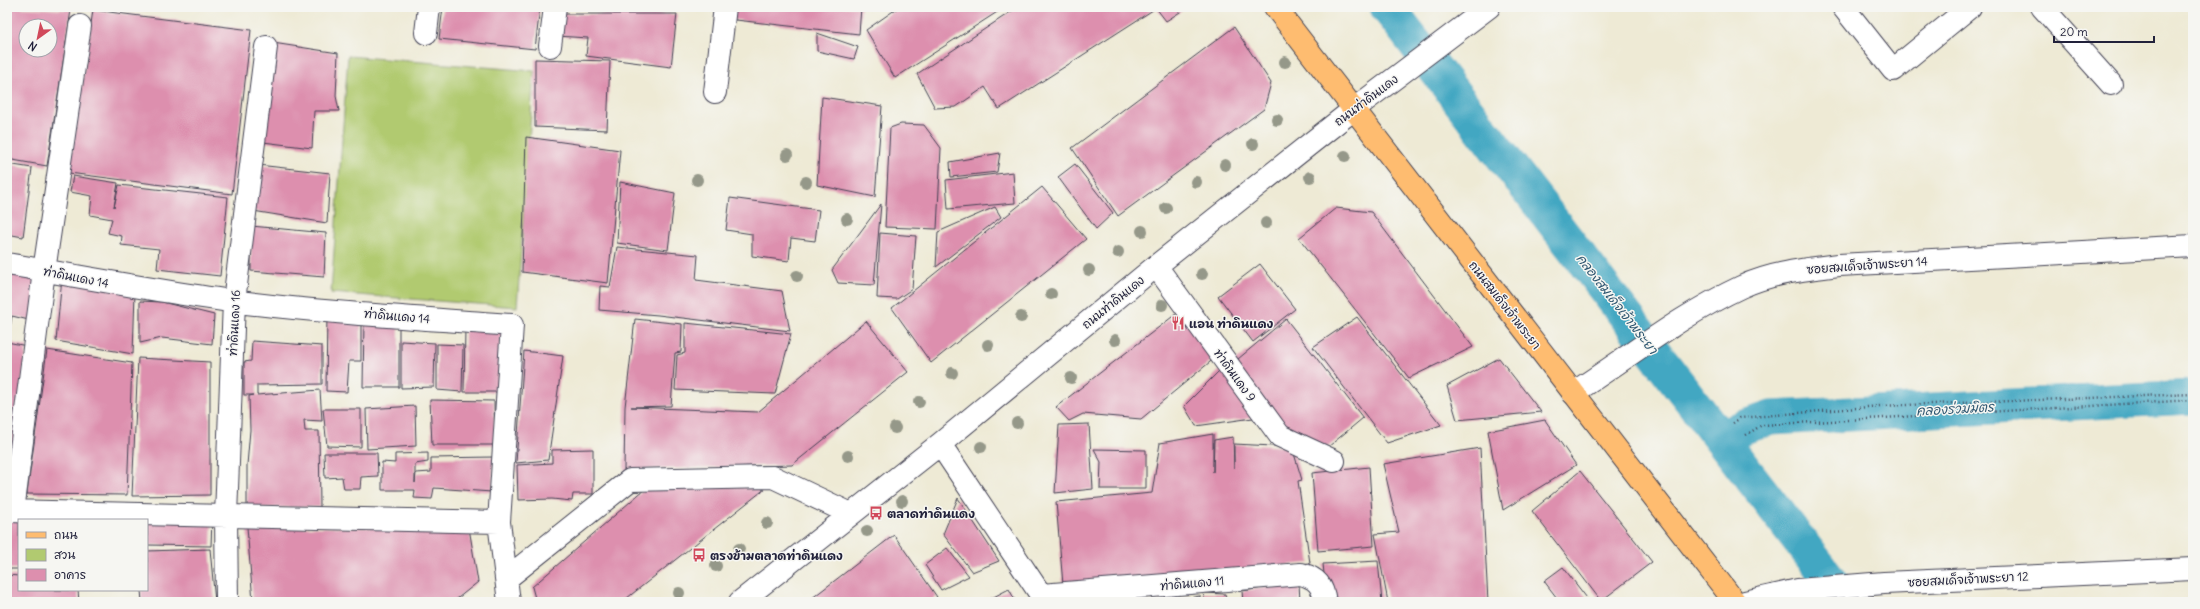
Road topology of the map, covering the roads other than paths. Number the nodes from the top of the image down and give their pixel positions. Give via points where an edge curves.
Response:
1 (429, 7) edge
2 (555, 7) edge
3 (725, 7) edge
4 (1275, 7) edge
5 (1489, 7) edge
6 (1844, 7) edge
7 (1970, 7) edge
8 (2042, 7) edge
9 (80, 26) dead end
10 (426, 33) dead end
11 (550, 46) dead end
12 (266, 47) dead end
13 (2111, 84) dead end
14 (715, 92) dead end
15 (1354, 109) junction
16 (2193, 246) edge
17 (7, 264) edge
18 (1156, 266) junction
19 (44, 271) junction
20 (234, 301) junction
21 (1573, 393) junction
22 (940, 444) junction
23 (1334, 461) dead end
24 (10, 511) edge
25 (851, 514) junction
26 (226, 516) junction
27 (500, 522) junction
28 (2193, 569) edge
29 (506, 579) junction
30 (1043, 598) edge
31 (227, 602) edge
32 (509, 602) edge
33 (740, 602) edge
34 (1325, 602) edge
35 (1735, 602) edge
36 (1745, 602) edge

1 - 10 street
2 - 11 street
3 - 14 street
4 - 15 main road, ถนนสมเด็จเจ้าพระยา
5 - 15 street, ถนนท่าดินแดง
6 - 7 street via 1893,70
8 - 13 street
9 - 19 street
12 - 20 street, ท่าดินแดง 16
15 - 18 street, ถนนท่าดินแดง
15 - 21 main road, ถนนสมเด็จเจ้าพระยา
16 - 21 street, ซอยสมเด็จเจ้าพระยา 14 via 1839,265 1788,272 1742,286 1659,333 1610,370
17 - 19 street, ท่าดินแดง 14
18 - 22 street, ถนนท่าดินแดง
18 - 23 street, ท่าดินแดง 9 via 1280,436
19 - 20 street, ท่าดินแดง 14 via 135,288
19 - 24 street
20 - 26 street, ท่าดินแดง 16
20 - 27 street, ท่าดินแดง 14 via 406,318 512,325
21 - 35 main road, ถนนสมเด็จเจ้าพระยา
22 - 25 street, ถนนท่าดินแดง
22 - 30 street, ท่าดินแดง 11
24 - 26 street
25 - 29 street via 773,477 630,480
25 - 33 street, ถนนท่าดินแดง
26 - 27 street
26 - 31 street, ท่าดินแดง 16
27 - 29 street, ท่าดินแดง 14
28 - 36 street, ซอยสมเด็จเจ้าพระยา 12 via 1872,584 1798,590
29 - 32 street, ท่าดินแดง 14
30 - 34 street, ท่าดินแดง 11 via 1301,574 1313,577 1323,589

